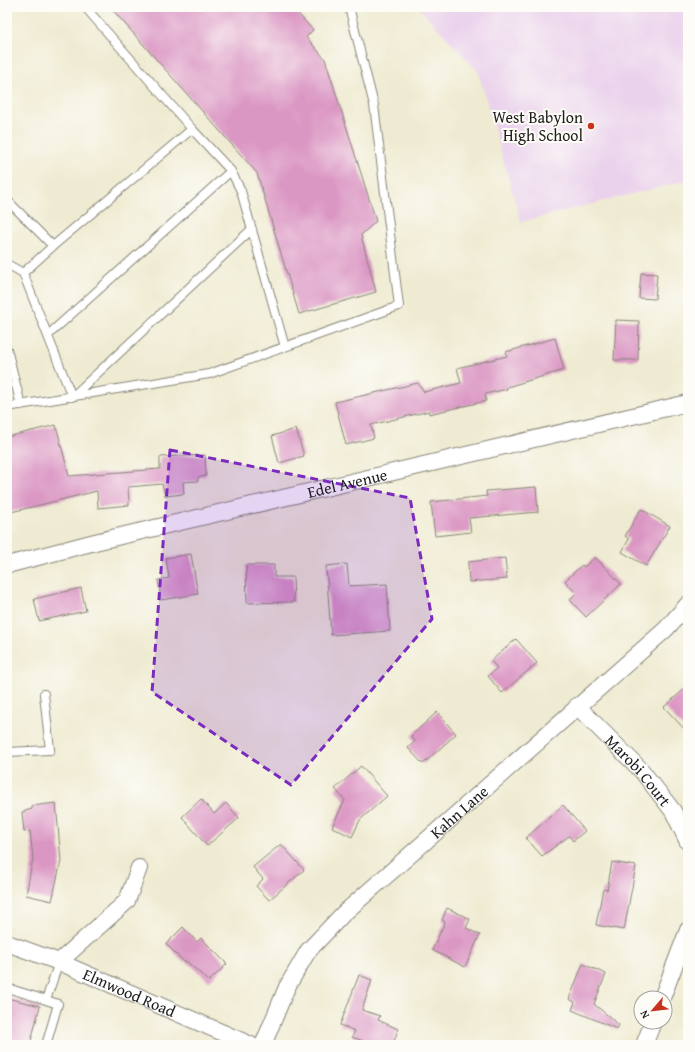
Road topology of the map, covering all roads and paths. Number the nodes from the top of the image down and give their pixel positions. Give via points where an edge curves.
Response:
1 (85, 7) edge
2 (349, 7) edge
3 (519, 7) edge
4 (535, 7) edge
5 (192, 129) junction
6 (231, 170) junction
7 (7, 200) edge
8 (252, 229) junction
9 (54, 246) junction
10 (7, 264) edge
11 (24, 273) junction
12 (48, 335) junction
13 (285, 347) junction
14 (7, 349) edge
15 (72, 396) junction
16 (688, 403) edge
17 (21, 405) junction
18 (7, 407) edge
19 (7, 565) edge
20 (688, 604) edge
21 (44, 694) dead end
22 (577, 706) junction
23 (7, 752) edge
24 (688, 842) edge
25 (139, 868) dead end
26 (688, 930) edge
27 (7, 942) edge
28 (59, 962) junction
29 (7, 988) edge
30 (665, 990) edge
31 (46, 1000) junction
32 (650, 1030) edge
33 (46, 1045) edge
34 (251, 1045) edge
35 (262, 1045) edge
36 (644, 1045) edge

1 - 5 lane
2 - 13 lane via 374,105 399,306
3 - 4 path
5 - 6 lane
5 - 9 lane
6 - 8 lane
6 - 12 lane
7 - 9 lane
8 - 13 lane
8 - 15 lane
9 - 11 lane
10 - 11 lane
11 - 12 lane
12 - 15 lane
13 - 15 lane via 209,374
14 - 17 lane
15 - 17 lane
16 - 19 street, Edel Avenue via 95,542
17 - 18 lane
20 - 22 street, Kahn Lane via 666,629
21 - 23 lane via 50,750
22 - 24 street, Marobi Court via 641,770 673,811
22 - 35 street, Kahn Lane via 343,914 308,951 287,987
25 - 28 street via 127,901
26 - 30 street
27 - 28 street, Elmwood Road
28 - 31 lane
28 - 34 street, Elmwood Road
29 - 31 lane
31 - 33 lane via 58,1004
32 - 36 street

